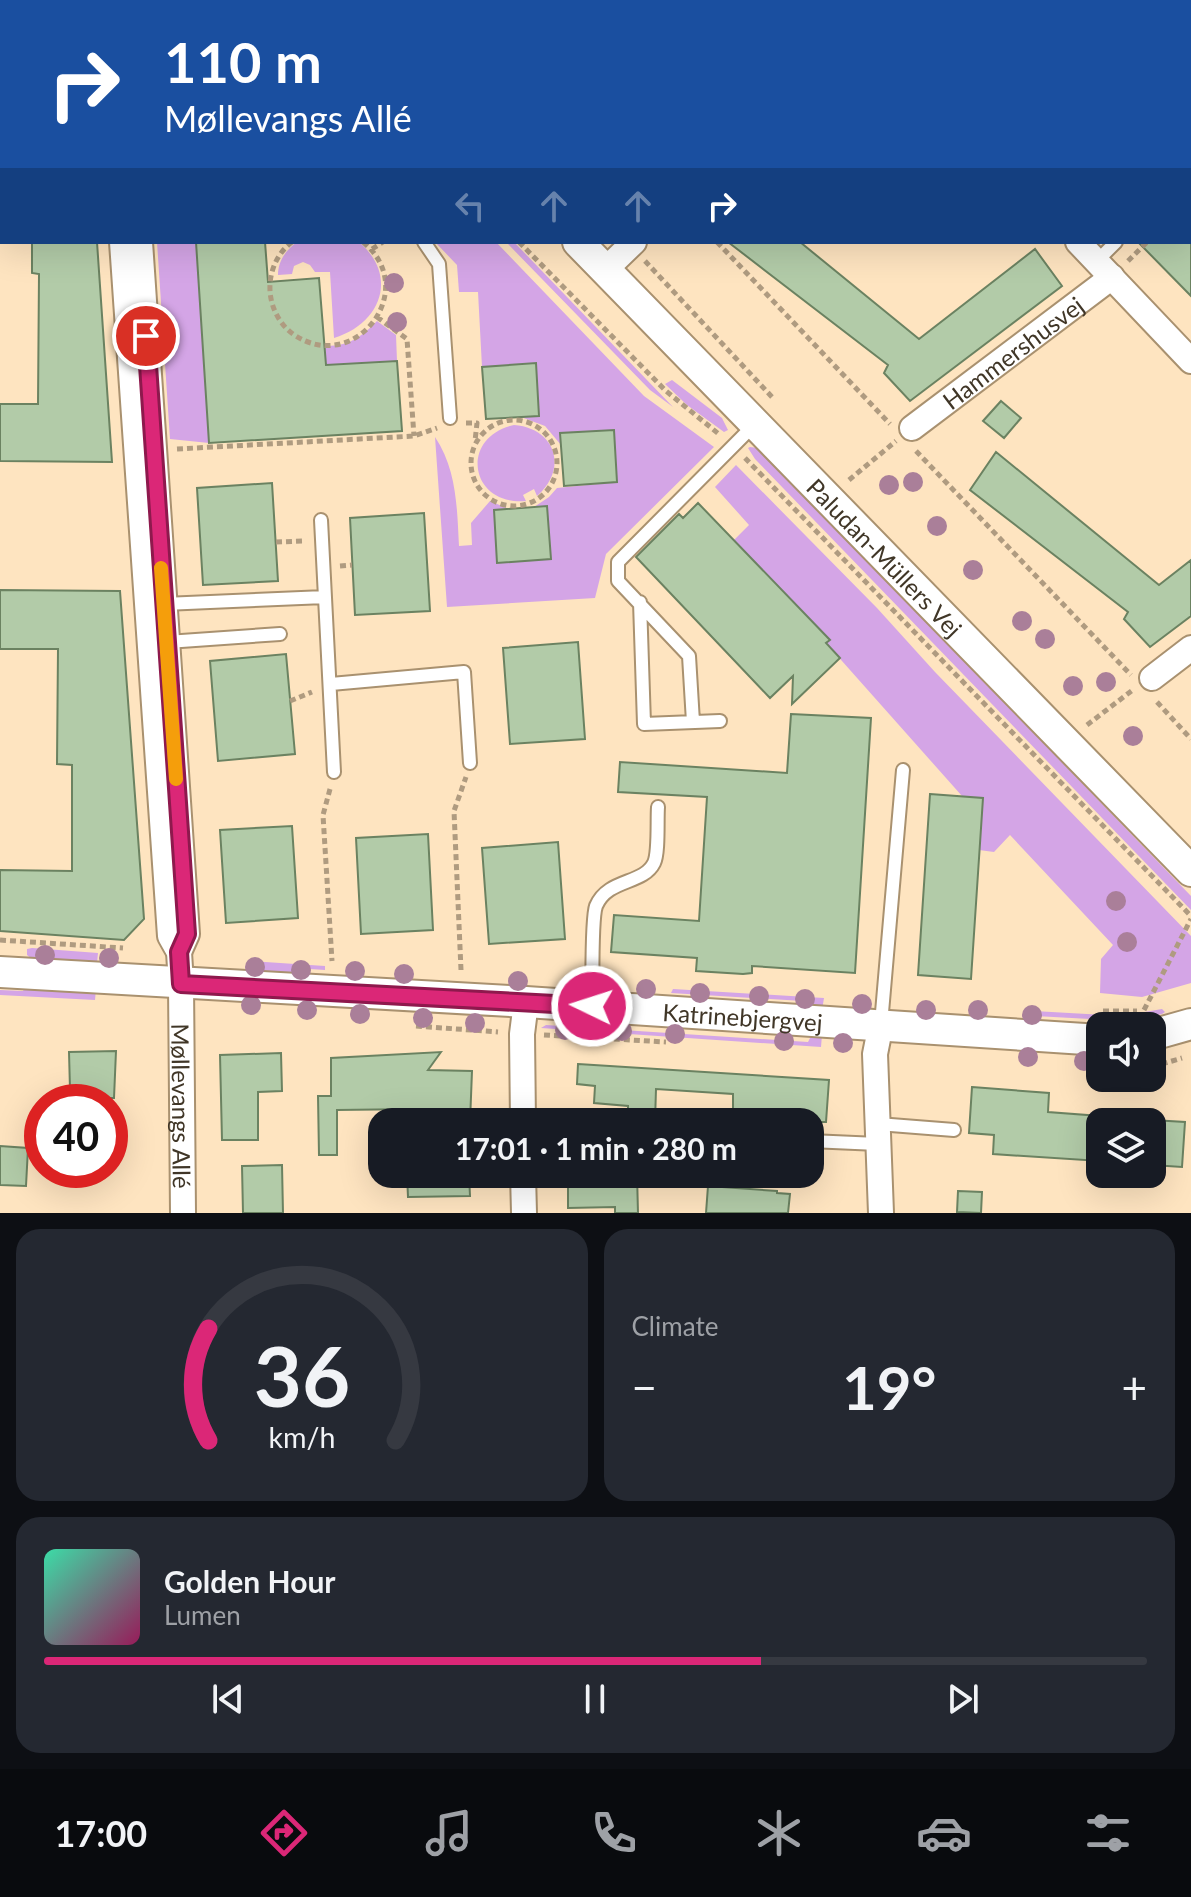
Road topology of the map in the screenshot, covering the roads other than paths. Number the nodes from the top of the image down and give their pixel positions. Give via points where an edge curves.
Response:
1 (122, 244) edge
2 (140, 244) edge
3 (425, 244) edge
4 (580, 244) edge
5 (632, 244) edge
6 (1080, 244) edge
7 (1115, 244) edge
8 (1104, 269) junction
9 (605, 270) junction
10 (1191, 361) edge
11 (450, 421) road end
12 (755, 424) junction
13 (907, 432) road end
14 (321, 520) dead end
15 (325, 597) junction
16 (640, 602) junction
17 (164, 604) junction
18 (280, 634) dead end
19 (167, 642) junction
20 (1191, 648) edge
21 (1146, 681) road end
22 (331, 684) junction
23 (720, 721) dead end
24 (693, 722) junction
25 (470, 763) road end
26 (903, 770) dead end
27 (334, 772) road end
28 (658, 807) dead end
29 (1191, 871) edge
30 (179, 952) junction
31 (0, 972) edge
32 (181, 984) junction
33 (526, 1002) junction
34 (592, 1006) junction
35 (881, 1024) junction
36 (1166, 1026) edge
37 (1189, 1030) edge
38 (1086, 1039) edge
39 (523, 1108) edge
40 (954, 1130) dead end
41 (878, 1134) junction
42 (824, 1140) edge
43 (523, 1188) edge
44 (183, 1213) edge
45 (524, 1213) edge
46 (881, 1213) edge

1 - 30 street, Møllevangs Allé via 170,936
2 - 17 street, Møllevangs Allé
3 - 11 lane via 439,264
4 - 9 street, Paludan-Müllers Vej
5 - 9 street
6 - 8 street
7 - 8 lane
8 - 10 street
8 - 13 street, Hammershusvej
9 - 12 street, Paludan-Müllers Vej
12 - 16 lane via 618,562 618,581
12 - 29 street, Paludan-Müllers Vej
14 - 15 lane
15 - 17 lane
15 - 22 lane
16 - 24 lane via 689,656
16 - 24 lane via 644,724
17 - 19 street, Møllevangs Allé
18 - 19 lane
19 - 30 street, Møllevangs Allé via 187,934
20 - 21 street
22 - 25 lane via 464,672
22 - 27 lane
23 - 24 lane
26 - 35 lane
28 - 34 lane via 655,862 643,875 606,891 595,908
30 - 32 street, Møllevangs Allé
31 - 32 street, Katrinebjergvej
32 - 33 street, Katrinebjergvej
32 - 44 street, Møllevangs Allé
33 - 34 street, Katrinebjergvej
33 - 39 street
34 - 35 street, Katrinebjergvej
35 - 38 street, Katrinebjergvej
35 - 41 street via 875,1054
36 - 37 street
40 - 41 lane
41 - 42 lane
41 - 46 street
43 - 45 street

